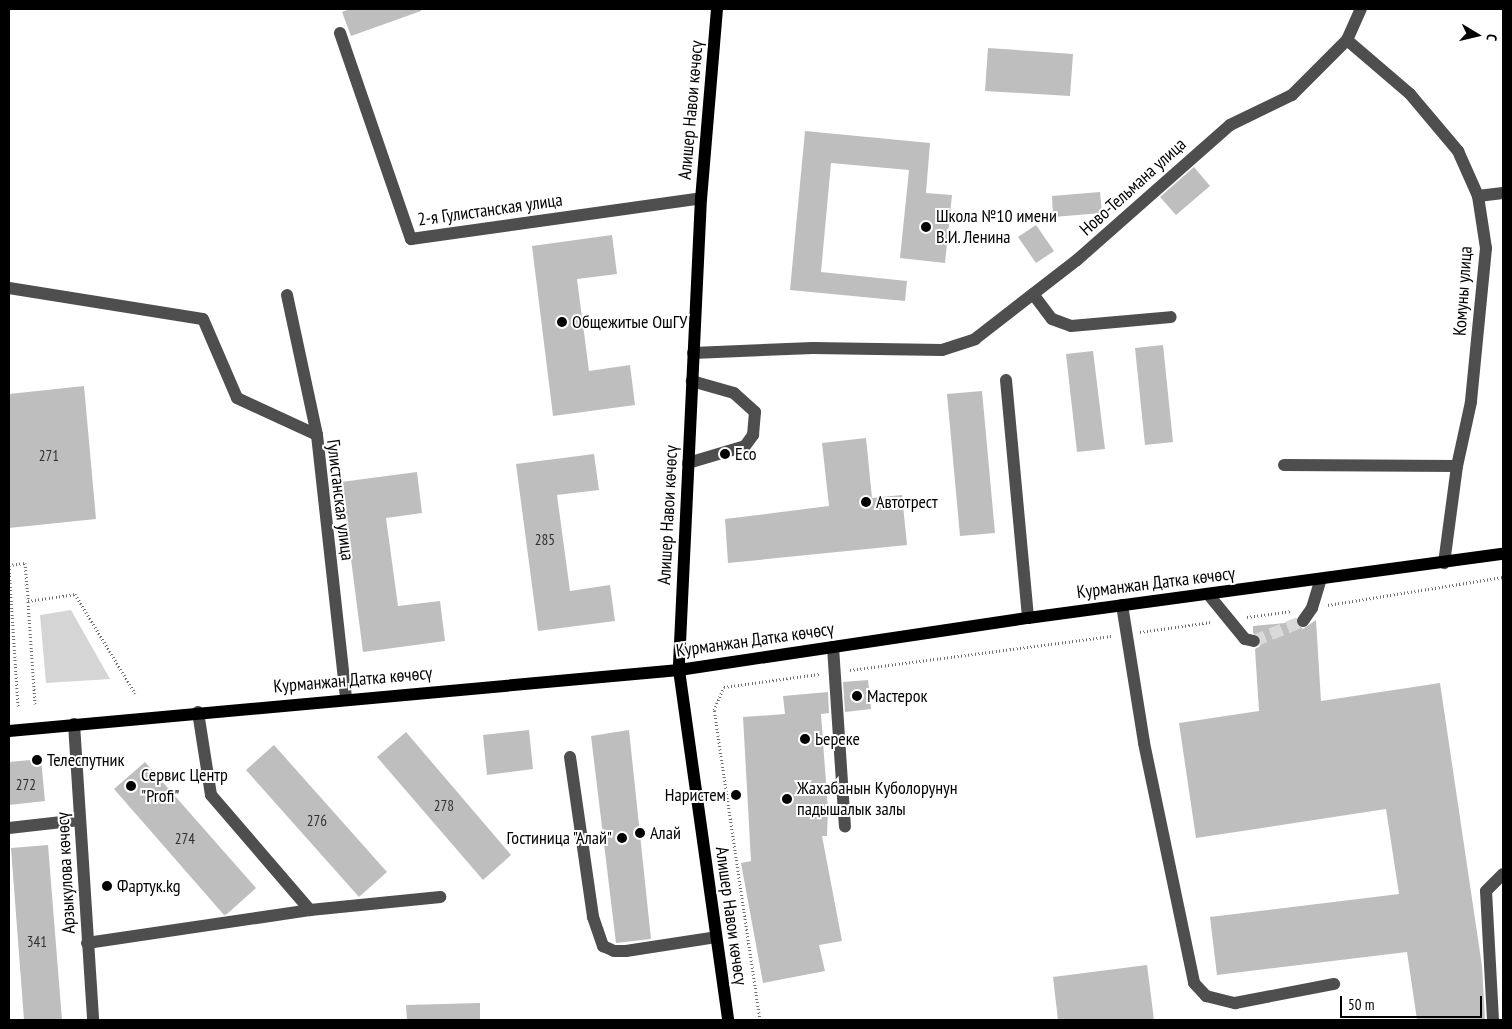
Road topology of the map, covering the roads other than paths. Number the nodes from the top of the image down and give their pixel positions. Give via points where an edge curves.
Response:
1 (717, 9) edge
2 (1361, 9) edge
3 (340, 33) dead end
4 (1347, 40) junction
5 (1503, 193) edge
6 (1478, 196) junction
7 (701, 198) junction
8 (9, 288) edge
9 (1033, 294) junction
10 (287, 295) dead end
11 (1170, 317) dead end
12 (693, 353) junction
13 (1006, 380) dead end
14 (692, 381) junction
15 (317, 436) junction
16 (688, 463) junction
17 (1284, 465) dead end
18 (1457, 466) junction
19 (1503, 554) edge
20 (1444, 563) junction
21 (1321, 579) junction
22 (1208, 594) junction
23 (1122, 605) junction
24 (1028, 618) junction
25 (1303, 622) tunnel mouth
26 (1254, 641) dead end
27 (833, 647) junction
28 (679, 670) junction
29 (346, 698) junction
30 (198, 712) junction
31 (74, 724) junction
32 (9, 731) edge
33 (570, 757) dead end
34 (80, 820) junction
35 (845, 827) dead end
36 (9, 828) edge
37 (1503, 874) edge
38 (440, 898) dead end
39 (310, 910) junction
40 (716, 937) junction
41 (87, 943) junction
42 (1334, 984) dead end
43 (93, 1020) edge
44 (728, 1020) edge
45 (1493, 1020) edge

1 - 7 main road, Алишер Навои көчөсү
2 - 4 street, Ново-Тельмана улица
3 - 7 street, 2-я Гулистанская улица via 411,239
4 - 6 street, Комуны улица via 1410,94 1446,136 1458,151
4 - 9 street, Ново-Тельмана улица via 1292,95 1230,125 1077,260
5 - 6 street
6 - 18 street, Комуны улица via 1486,248 1471,402
7 - 12 main road, Алишер Навои көчөсү
8 - 15 street, Гулистанская улица via 203,319 237,398
9 - 11 street via 1052,319 1071,326
9 - 12 street, Ново-Тельмана улица via 975,339 942,350 813,348
10 - 15 street
12 - 14 main road, Алишер Навои көчөсү
13 - 24 street
14 - 16 main road, Алишер Навои көчөсү
14 - 16 street via 734,393 755,412 753,435 745,446
15 - 29 street, Гулистанская улица
16 - 28 main road, Алишер Навои көчөсү
17 - 18 street
18 - 20 street, Комуны улица
19 - 20 main road, Курманжан Датка көчөсү
20 - 21 main road, Курманжан Датка көчөсү
21 - 22 main road, Курманжан Датка көчөсү
21 - 25 street via 1312,608
22 - 23 main road, Курманжан Датка көчөсү
22 - 26 street via 1244,639
23 - 24 main road, Курманжан Датка көчөсү
23 - 42 street via 1144,743 1194,983 1206,996 1235,1003
24 - 27 main road, Курманжан Датка көчөсү
27 - 28 main road, Курманжан Датка көчөсү
27 - 35 street
28 - 29 main road, Курманжан Датка көчөсү
28 - 40 main road, Алишер Навои көчөсү
29 - 30 main road, Курманжан Датка көчөсү
30 - 31 main road, Курманжан Датка көчөсү
30 - 39 street via 211,795
31 - 32 main road, Курманжан Датка көчөсү
31 - 34 street, Арзыкулова көчөсү
33 - 40 street via 593,917 603,946 614,951 626,951
34 - 36 street
34 - 41 street, Арзыкулова көчөсү
37 - 45 street via 1486,891
38 - 39 street
39 - 41 street
40 - 44 main road, Алишер Навои көчөсү
41 - 43 street, Арзыкулова көчөсү

